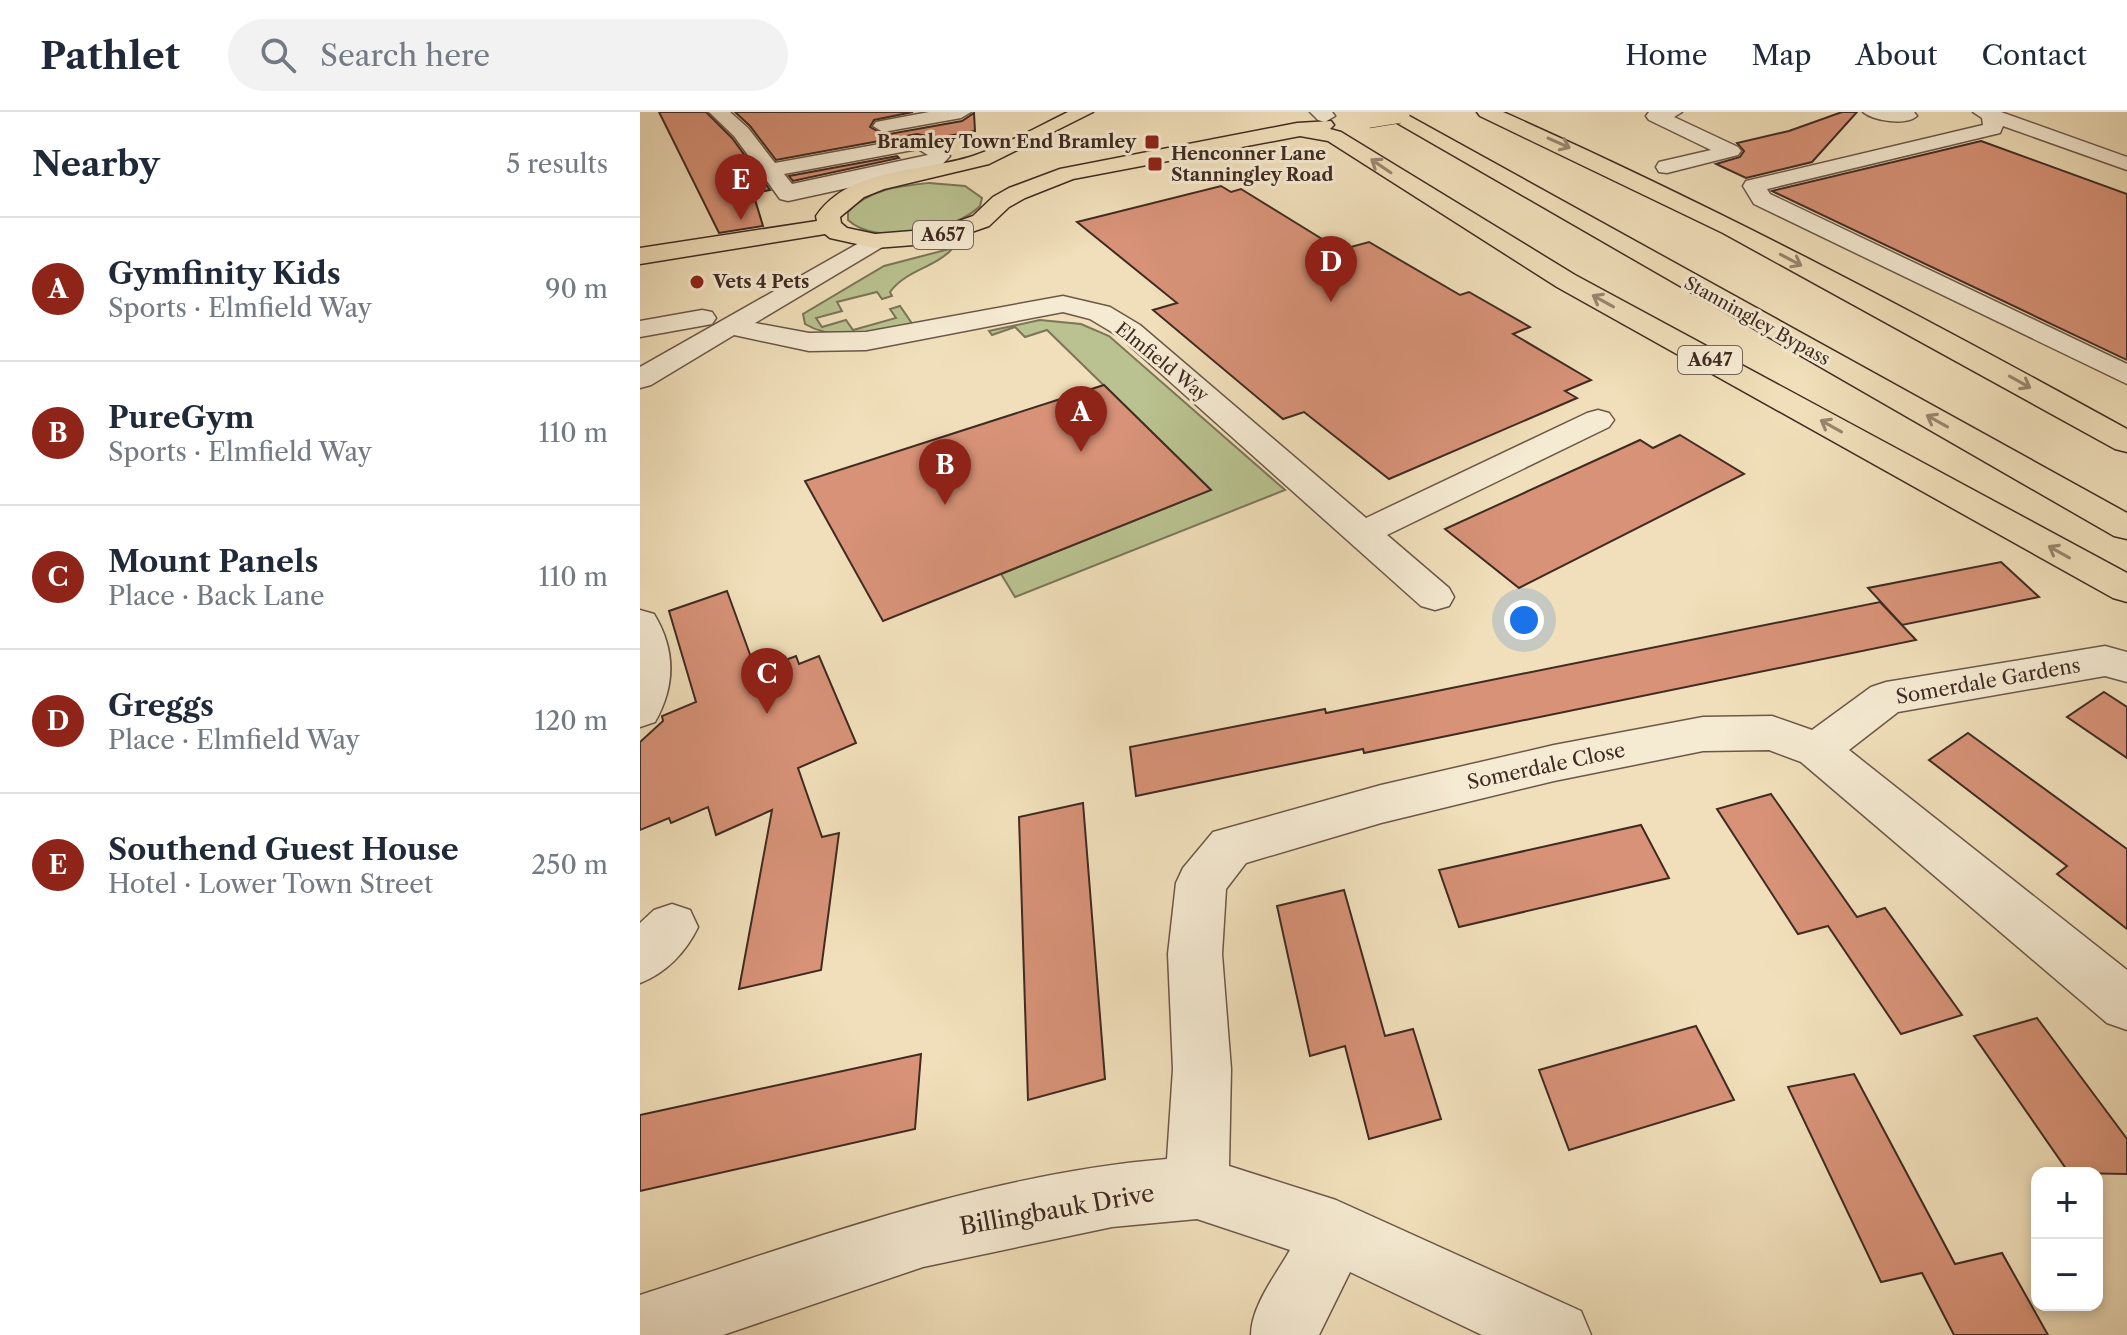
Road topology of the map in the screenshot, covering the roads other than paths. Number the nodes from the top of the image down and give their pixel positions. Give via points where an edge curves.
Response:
1 (719, 112) edge
2 (961, 112) edge
3 (1083, 112) edge
4 (1346, 112) edge
5 (1399, 112) edge
6 (1425, 112) edge
7 (1487, 112) edge
8 (1672, 112) edge
9 (1873, 112) edge
10 (1987, 114) edge
11 (1378, 115) edge
12 (1907, 116) dead end
13 (1314, 119) edge
14 (857, 131) dead end
15 (782, 145) dead end
16 (755, 149) junction
17 (2127, 164) edge
18 (1667, 167) dead end
19 (772, 170) junction
20 (911, 178) junction
21 (965, 178) junction
22 (787, 192) junction
23 (1001, 202) junction
24 (831, 217) junction
25 (875, 241) junction
26 (640, 256) edge
27 (716, 322) junction
28 (640, 329) edge
29 (2127, 375) edge
30 (640, 379) edge
31 (1598, 420) dead end
32 (2127, 442) edge
33 (2127, 499) edge
34 (2127, 528) edge
35 (1363, 533) junction
36 (2127, 589) edge
37 (1435, 597) dead end
38 (640, 624) edge
39 (2127, 667) edge
40 (640, 711) edge
41 (1817, 750) junction
42 (2127, 1004) edge
43 (1197, 1188) junction
44 (1336, 1232) junction
45 (662, 1328) edge
46 (1285, 1335) edge
47 (1557, 1335) edge

1 - 16 street
2 - 14 street
3 - 20 main road via 982,159
4 - 13 main road, A657
5 - 11 main road, bridge
6 - 33 main road, Stanningley Bypass
7 -> 32 main road via 1707,216
8 - 18 street via 1656,116 1731,151
9 - 12 street
10 - 17 street
10 - 29 street via 1993,129 1754,186 1762,199
11 - 13 main road
34 -> 11 main road, Stanningley Bypass / A647
13 - 21 main road, A657
13 - 23 main road via 1076,172
36 -> 13 main road, A647 via 1566,281 1432,200
15 - 16 street
16 - 19 street
19 - 22 street
19 - 22 street via 918,143 927,143 940,156 931,163
20 - 21 main road, A657
20 - 24 main road, A657 via 865,189
21 - 23 main road, A657 via 994,187
22 - 24 street via 799,205
23 - 25 main road, A657 via 981,221 962,229 909,241
24 - 25 main road, A657 via 839,233
24 - 26 main road, A657
25 - 27 street
27 - 28 street
27 - 30 street
27 - 35 street, Elmfield Way via 809,342 866,341 1063,304 1100,313 1130,331
31 - 35 street
35 - 37 street, Elmfield Way
38 - 40 street via 653,683
39 - 41 street, Somerdale Gardens via 2105,661 1886,698
41 - 42 street, Somerdale Close
41 - 43 street, Somerdale Close via 1772,733 1703,734 1381,804 1230,847 1201,883 1195,954 1202,1069
43 - 44 street, Billingbauk Drive
43 - 45 street, Billingbauk Drive via 1112,1195 923,1235
44 - 46 street
44 - 47 street, Billingbauk Drive

